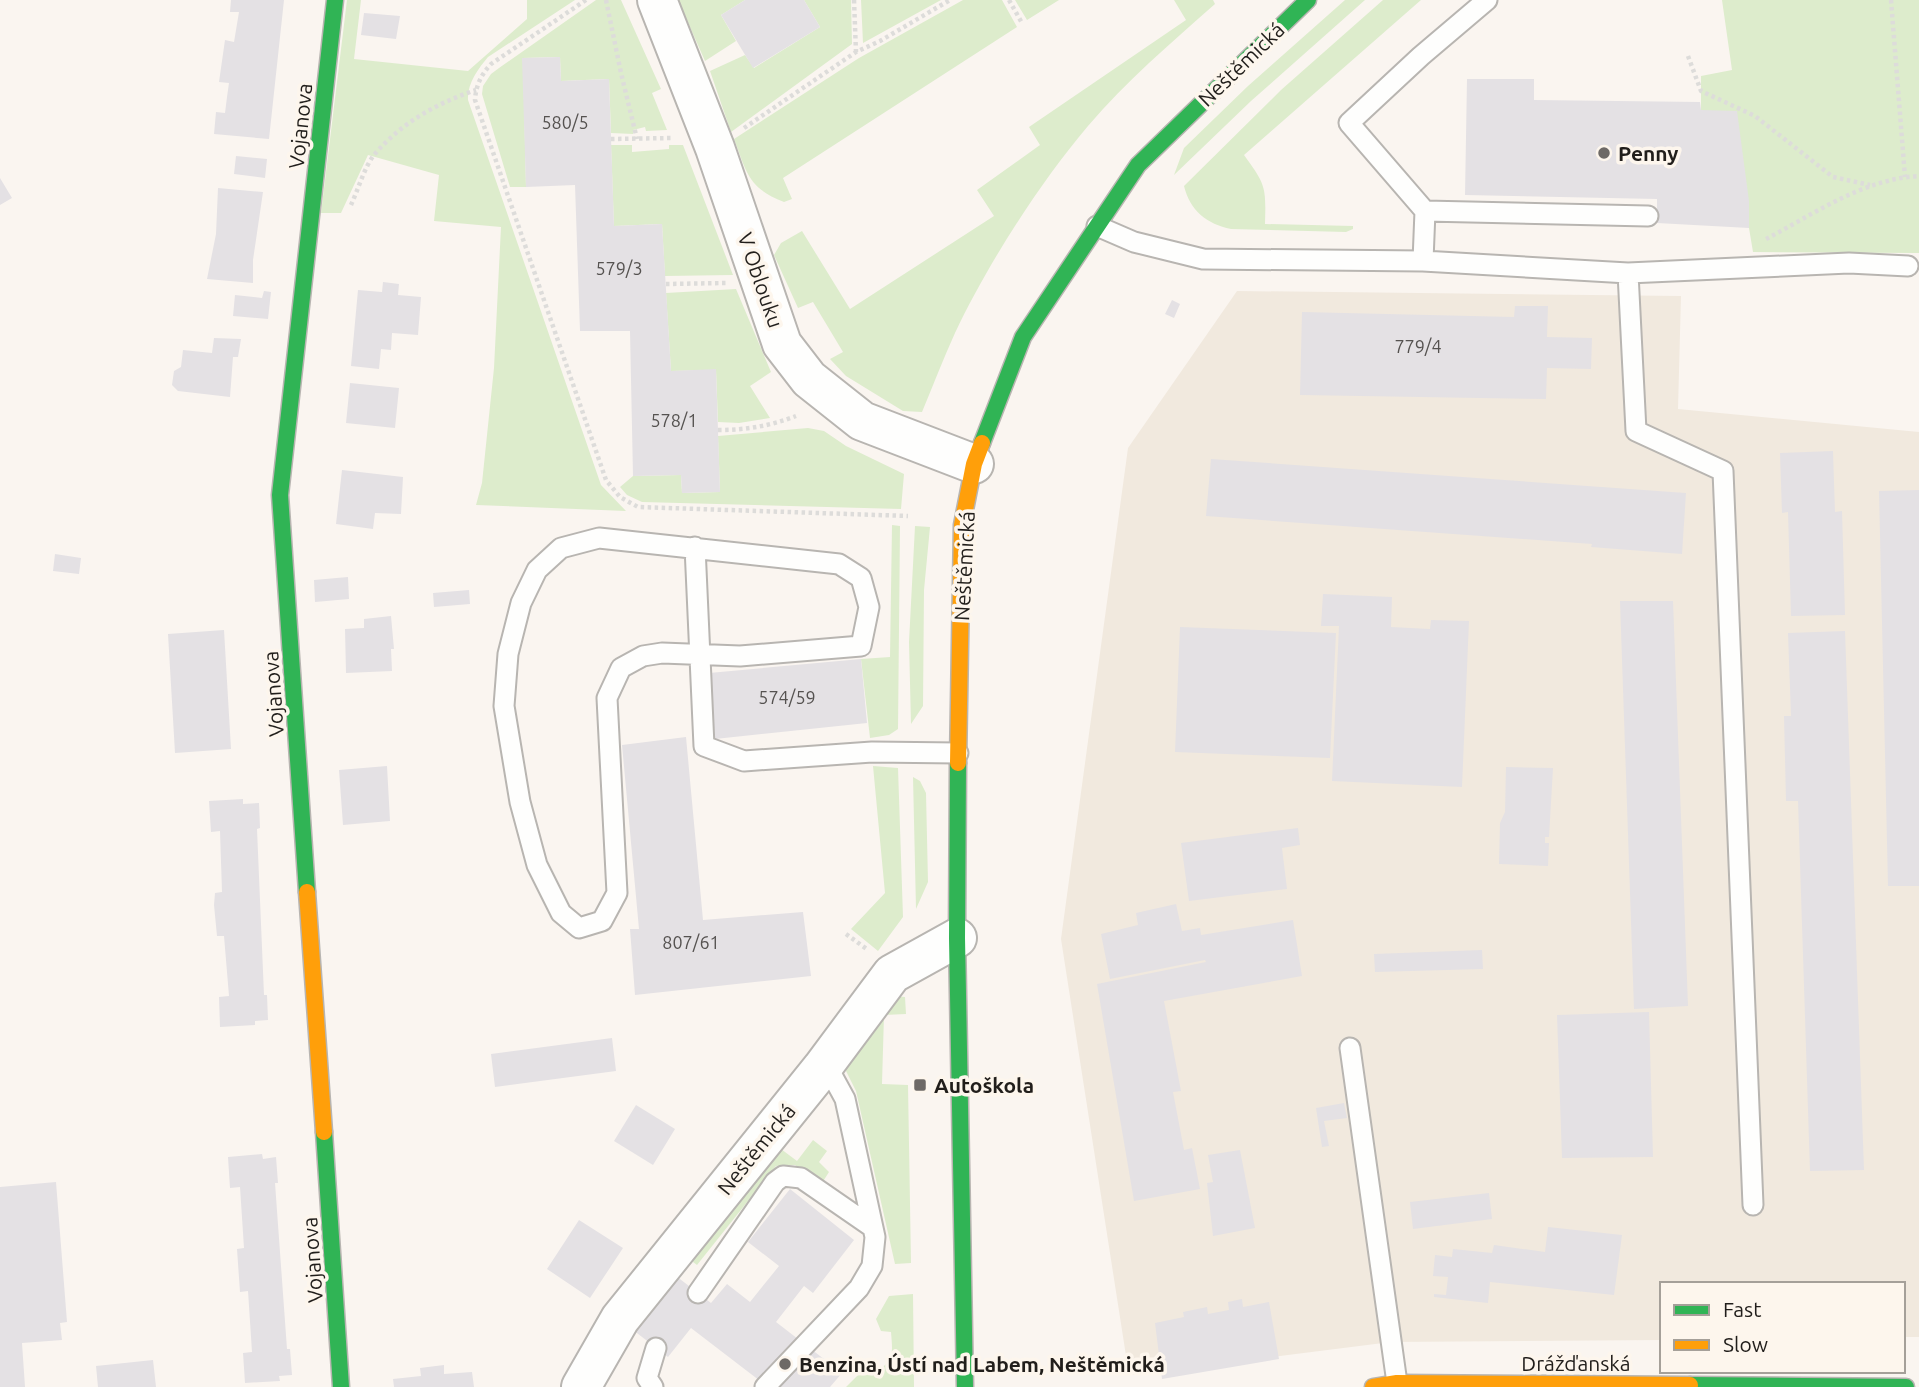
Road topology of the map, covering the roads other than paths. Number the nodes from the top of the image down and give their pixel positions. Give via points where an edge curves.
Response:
1 (335, 0) edge
2 (657, 0) edge
3 (1308, 0) edge
4 (1488, 0) edge
5 (1425, 211) junction
6 (1647, 216) dead end
7 (1097, 226) junction
8 (1423, 261) junction
9 (1908, 266) dead end
10 (1628, 273) junction
11 (974, 464) junction
12 (695, 547) junction
13 (700, 653) junction
14 (958, 753) junction
15 (957, 938) junction
16 (1350, 1048) dead end
17 (822, 1068) junction
18 (1753, 1205) dead end
19 (872, 1227) junction
20 (698, 1293) dead end
21 (656, 1348) dead end
22 (1389, 1386) edge
23 (341, 1387) edge
24 (581, 1387) edge
25 (653, 1387) edge
26 (765, 1387) edge
27 (965, 1387) edge
28 (1906, 1387) edge

1 - 23 street, Vojanova via 280,495
2 - 11 street, V Oblouku via 715,148 782,344 809,379 862,421
3 - 7 street, Neštěmická via 1138,165
4 - 5 lane via 1349,123
5 - 6 lane
5 - 8 lane
7 - 8 lane via 1134,242 1203,259
7 - 11 street, Neštěmická via 1023,337
8 - 10 lane
9 - 10 lane via 1849,263
10 - 18 lane via 1636,431 1723,471
11 - 14 street, Neštěmická via 962,525
12 - 13 lane
12 - 13 lane via 839,564 861,578 869,607 861,646 740,656
12 - 13 lane via 599,538 561,548 537,570 521,603 508,654 503,706 520,802 537,865 561,913 579,928 602,921 617,893 607,698 621,668 643,656
13 - 14 lane via 704,746 744,761 872,752
14 - 15 street, Neštěmická
15 - 17 street, Neštěmická via 892,974
15 - 27 street, Neštěmická
16 - 22 lane
17 - 19 lane via 845,1099
17 - 24 street, Neštěmická via 620,1319
19 - 20 lane via 801,1178 783,1176
19 - 26 lane via 872,1266 859,1288
21 - 25 lane via 647,1378
22 - 28 street, Drážďanská

